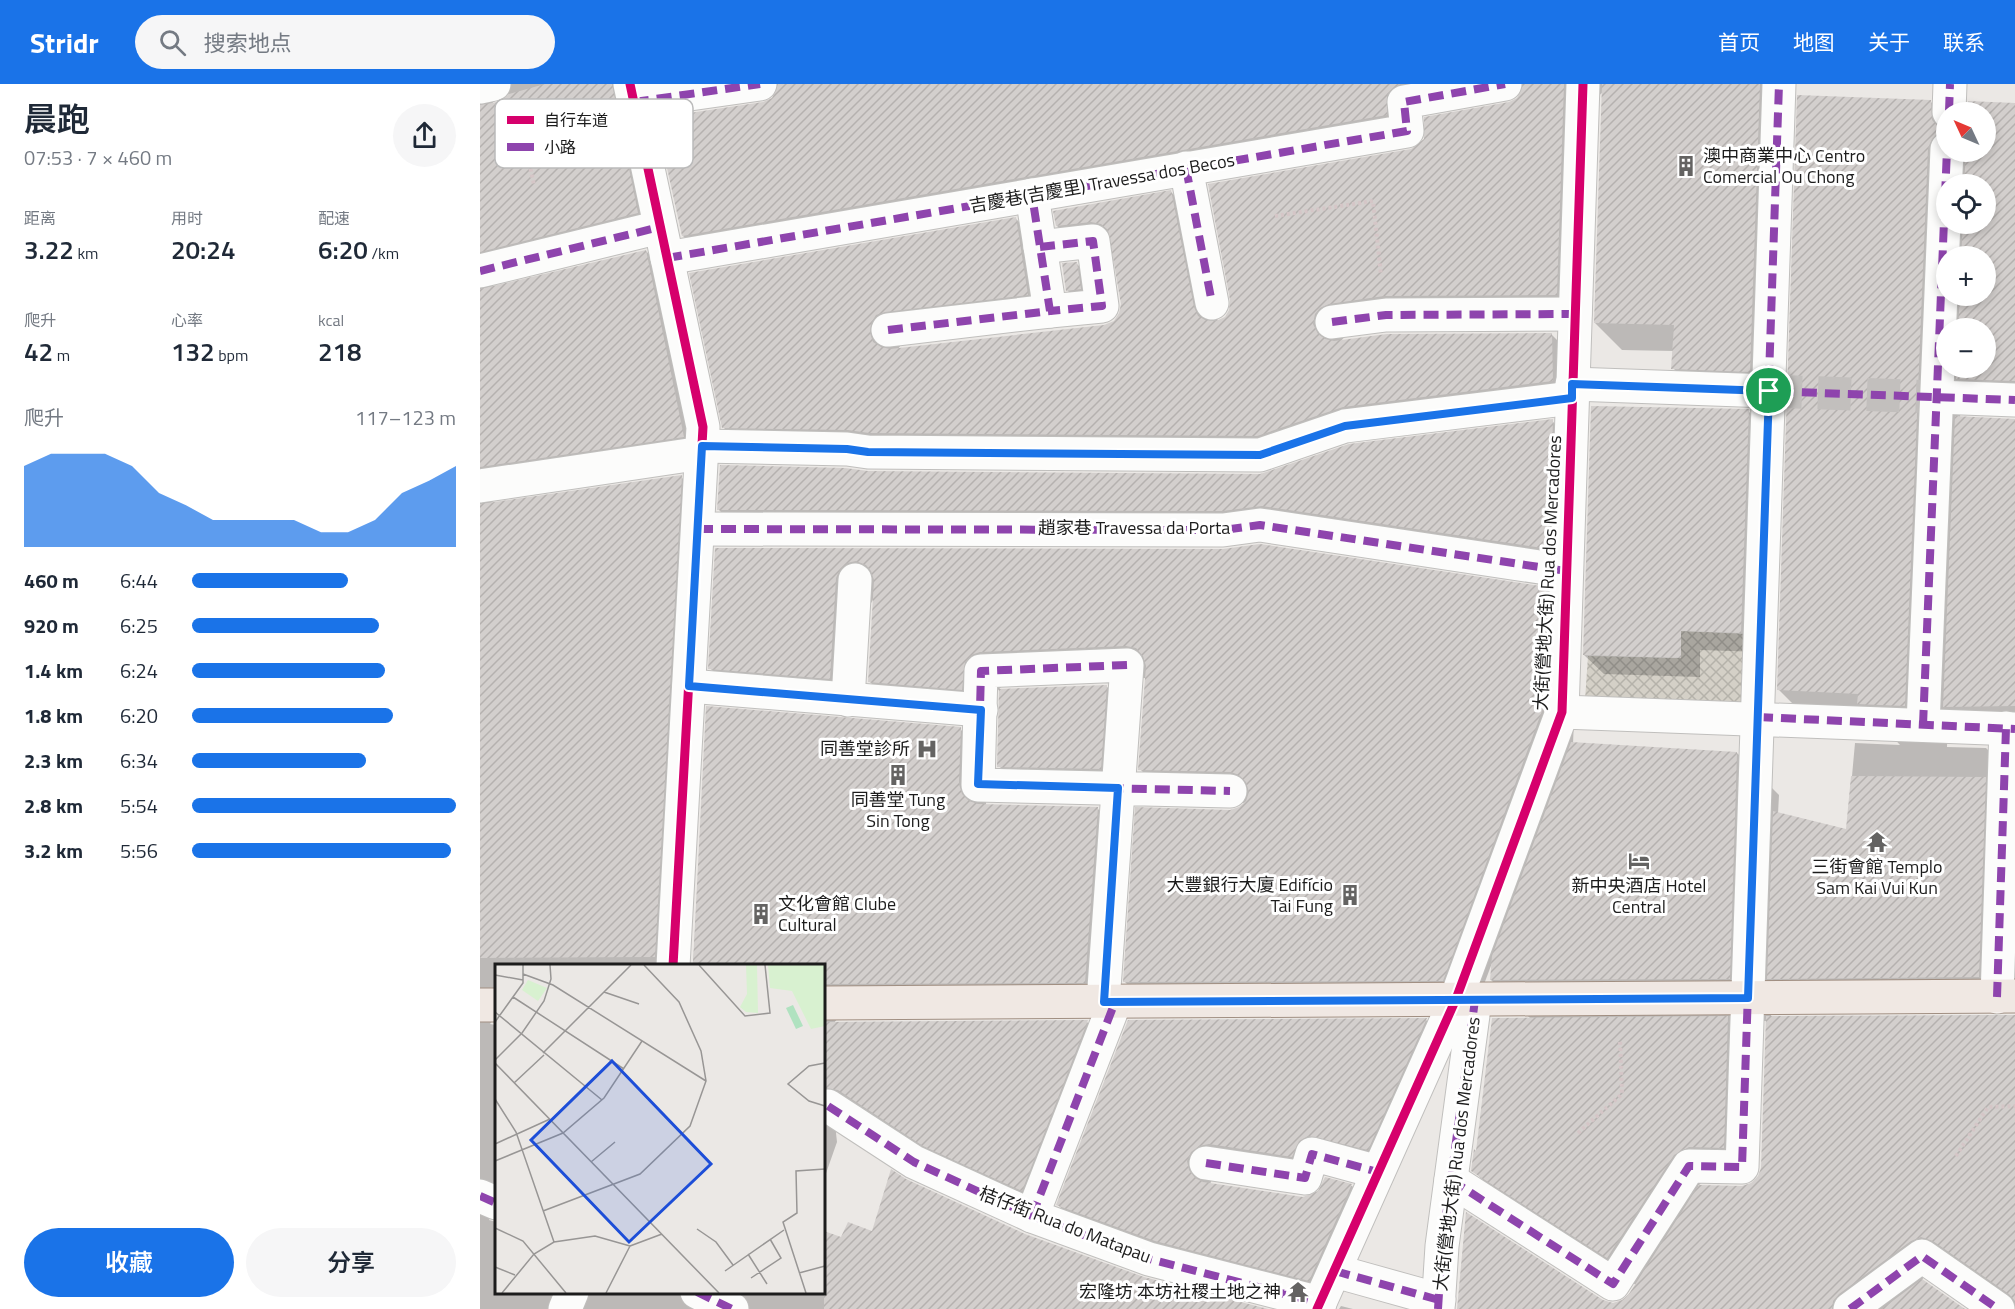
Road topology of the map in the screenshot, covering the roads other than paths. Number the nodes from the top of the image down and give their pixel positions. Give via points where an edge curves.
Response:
1 (494, 84) edge
2 (760, 84) edge
3 (1505, 84) edge
4 (1583, 84) edge
5 (1779, 84) edge
6 (1950, 84) edge
7 (480, 87) edge
8 (632, 93) edge
9 (1949, 102) edge
10 (1946, 162) edge
11 (648, 168) edge
12 (1186, 168) junction
13 (1032, 195) junction
14 (663, 242) junction
15 (1040, 247) junction
16 (480, 271) edge
17 (1212, 303) dead end
18 (1050, 311) junction
19 (1575, 314) junction
20 (1332, 322) dead end
21 (888, 330) dead end
22 (1572, 391) junction
23 (1769, 391) junction
24 (1937, 397) junction
25 (2015, 400) edge
26 (702, 449) junction
27 (480, 486) edge
28 (698, 529) junction
29 (1566, 571) junction
30 (855, 580) dead end
31 (689, 686) junction
32 (848, 700) junction
33 (981, 710) junction
34 (1562, 712) junction
35 (1758, 717) junction
36 (1923, 725) junction
37 (2010, 729) edge
38 (1118, 788) junction
39 (1230, 791) dead end
40 (673, 964) edge
41 (2006, 997) edge
42 (1748, 998) junction
43 (1466, 1000) junction
44 (1109, 1002) junction
45 (825, 1003) edge
46 (828, 1106) dead end
47 (1206, 1163) dead end
48 (1378, 1172) junction
49 (1451, 1180) junction
50 (480, 1196) edge
51 (495, 1203) edge
52 (1032, 1216) junction
53 (1335, 1271) junction
54 (572, 1294) edge
55 (698, 1294) edge
56 (1439, 1305) edge
57 (1318, 1306) edge
58 (565, 1309) edge
59 (732, 1309) edge
60 (1850, 1309) edge
61 (1998, 1309) edge

1 - 7 street
2 - 8 street
3 - 12 street, 吉慶巷(吉慶里) Travessa dos Becos via 1404,102 1407,130
4 - 19 street, 大街(營地大街) Rua dos Mercadores
5 - 23 street
6 - 9 street
10 - 24 street
11 - 14 street
12 - 13 street, 吉慶巷(吉慶里) Travessa dos Becos
12 - 17 street
13 - 14 street, 吉慶巷(吉慶里) Travessa dos Becos
13 - 15 street
14 - 16 street, 吉慶巷(吉慶里) Travessa dos Becos
14 - 26 street via 703,427
15 - 18 street
15 - 18 street via 1093,241 1102,306
18 - 21 street
19 - 20 street via 1386,315
19 - 22 street, 大街(營地大街) Rua dos Mercadores
22 - 23 street
22 - 26 street via 1345,426 1260,455
22 - 29 street, 大街(營地大街) Rua dos Mercadores
23 - 35 street
24 - 25 street
24 - 36 street
26 - 27 street
26 - 28 street
28 - 29 street, 趙家巷 Travessa da Porta via 1223,530 1260,525
28 - 31 street
29 - 34 street, 大街(營地大街) Rua dos Mercadores
30 - 32 street
31 - 32 street
31 - 40 street
32 - 33 street
33 - 38 street via 978,784
33 - 38 street via 981,671 1127,665
34 - 35 street
34 - 43 street, 大街(營地大街) Rua dos Mercadores
35 - 36 street
35 - 42 street
36 - 37 street
37 - 41 street
38 - 39 street
38 - 44 street
41 - 42 main road
42 - 43 main road
42 - 49 street via 1742,1167 1689,1166 1613,1284
43 - 44 main road
43 - 48 street, 大街(營地大街) Rua dos Mercadores
43 - 49 street, 大街(營地大街) Rua dos Mercadores
44 - 45 main road
44 - 52 street
46 - 52 street, 桔仔街 Rua do Matapau via 914,1162
47 - 48 street via 1305,1178 1312,1154
48 - 53 street, 大街(營地大街) Rua dos Mercadores
49 - 56 street, 大街(營地大街) Rua dos Mercadores
50 - 51 street
52 - 57 street, 桔仔街 Rua do Matapau via 1149,1259
53 - 56 street
53 - 57 street, 大街(營地大街) Rua dos Mercadores
54 - 58 street
55 - 59 street
60 - 61 street via 1922,1256

